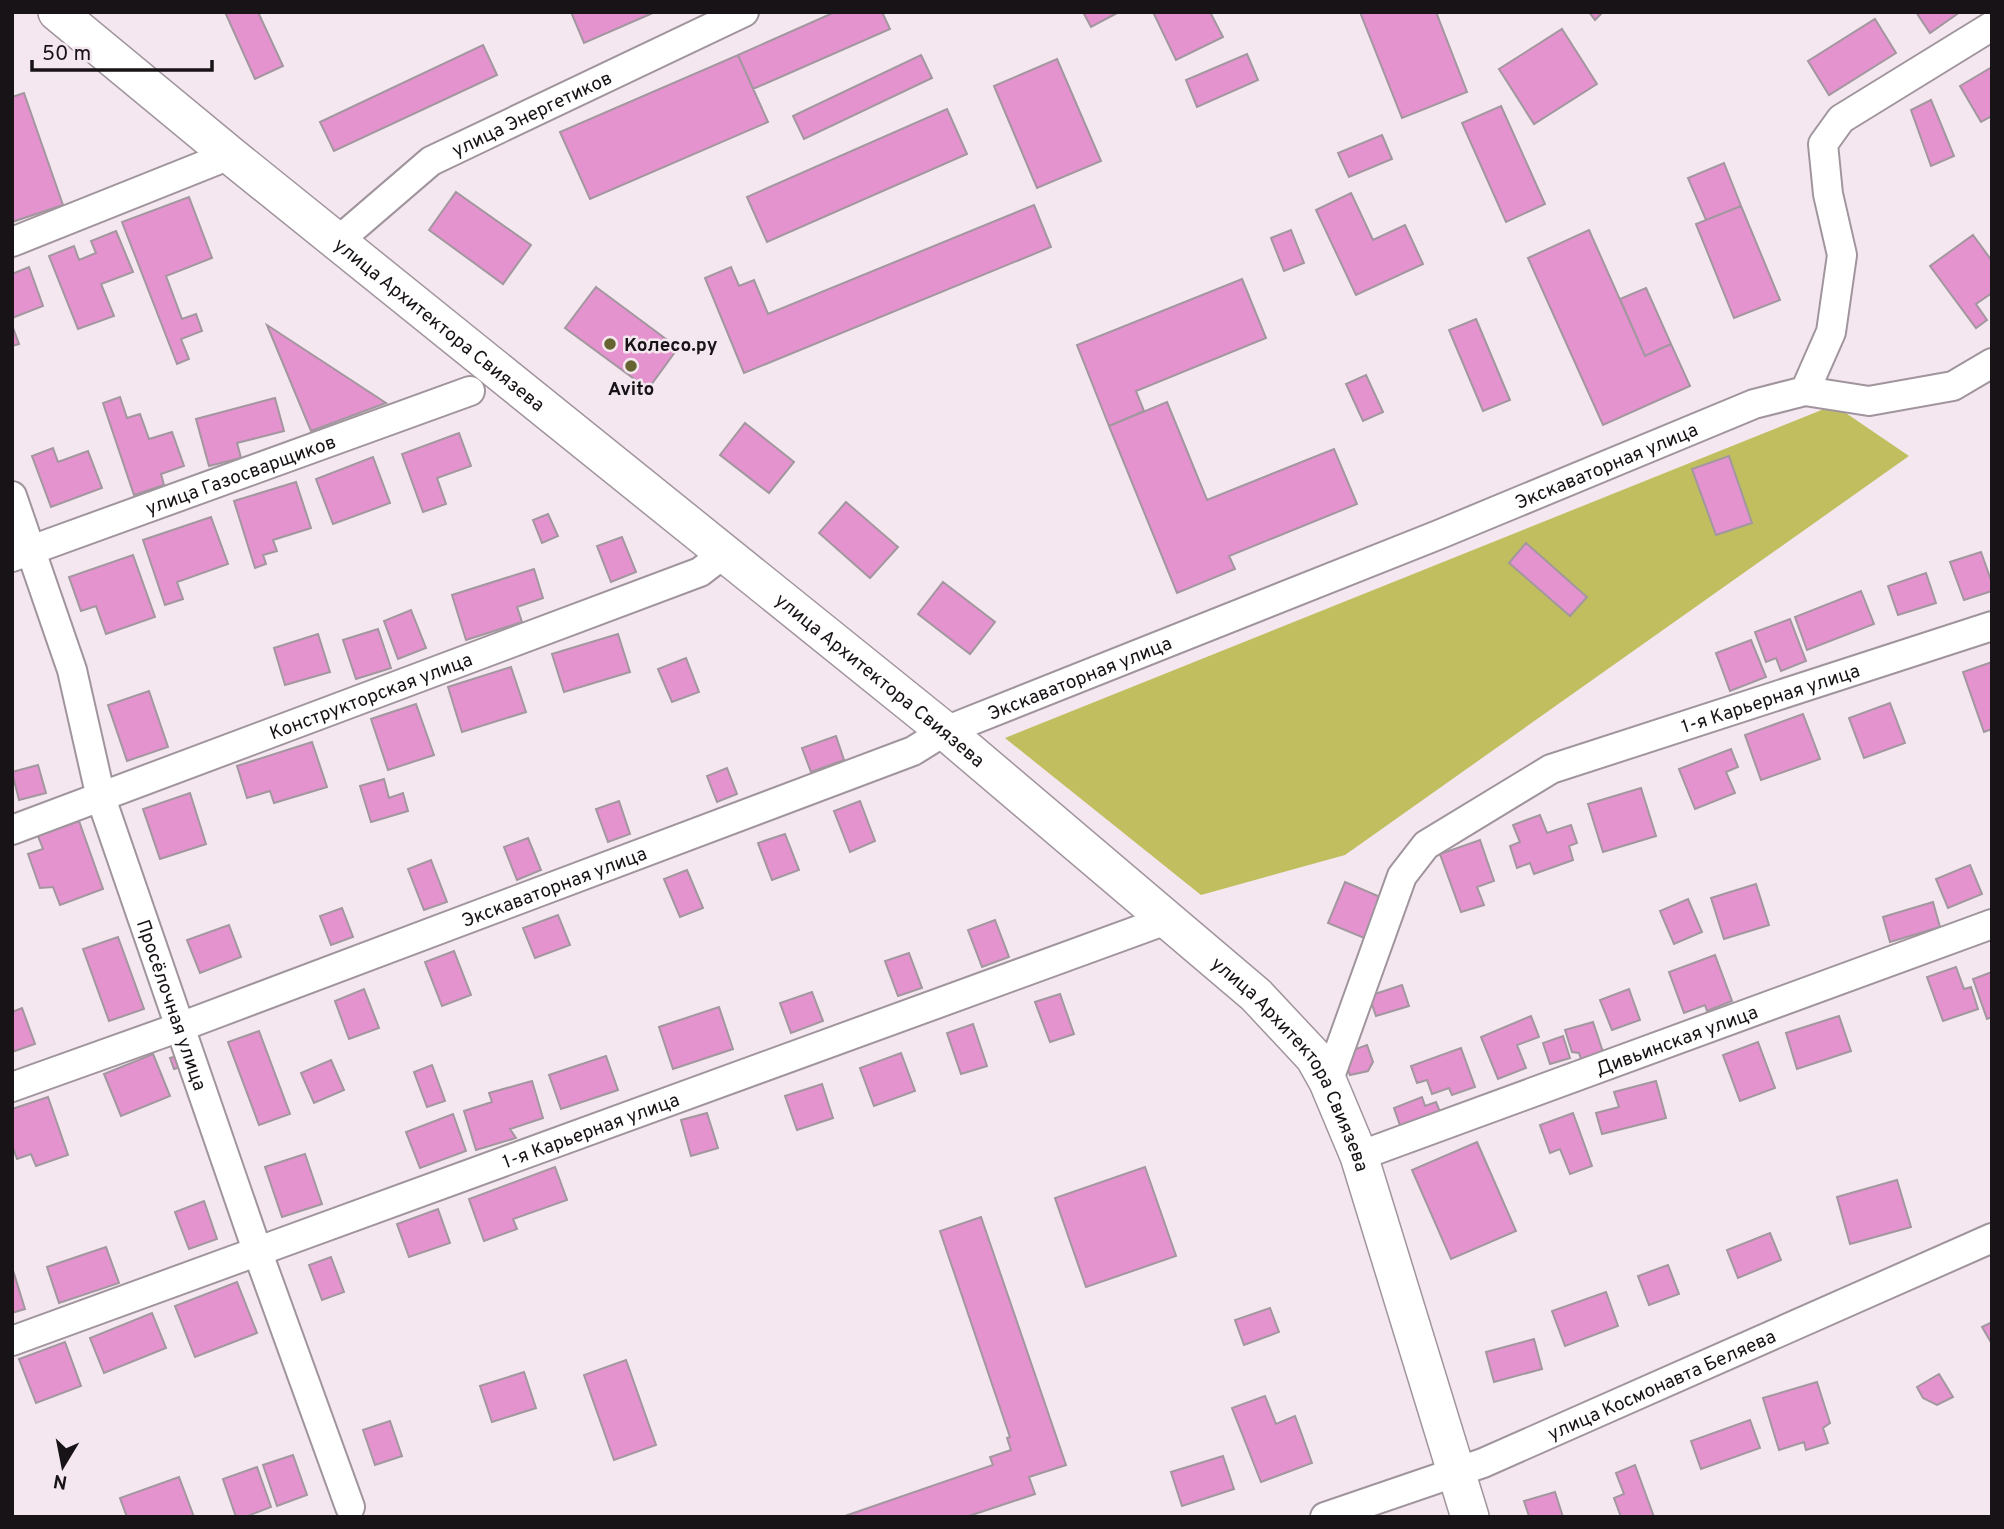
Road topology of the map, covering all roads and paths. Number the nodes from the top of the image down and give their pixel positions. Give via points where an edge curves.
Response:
1 (57, 12) edge
2 (744, 12) edge
3 (1992, 26) edge
4 (230, 155) junction
5 (338, 241) junction
6 (12, 242) edge
7 (1992, 363) edge
8 (470, 391) dead end
9 (1805, 391) junction
10 (12, 496) edge
11 (726, 552) junction
12 (22, 553) edge
13 (1992, 626) edge
14 (945, 730) junction
15 (101, 798) junction
16 (12, 830) edge
17 (1169, 919) junction
18 (1992, 924) edge
19 (180, 1027) junction
20 (1328, 1082) junction
21 (12, 1087) edge
22 (1359, 1156) junction
23 (1992, 1238) edge
24 (258, 1253) junction
25 (12, 1341) edge
26 (1456, 1471) junction
27 (349, 1507) dead end
28 (1325, 1517) edge
29 (1470, 1517) edge

1 - 4 main road, улица Архитектора Свиязева
2 - 5 street, улица Энергетиков via 431,161
3 - 9 street via 1841,119 1823,144 1828,194 1842,255 1831,332
4 - 5 main road, улица Архитектора Свиязева
4 - 6 street
5 - 11 main road, улица Архитектора Свиязева
7 - 9 street, Экскаваторная улица via 1953,386 1869,401
8 - 12 street, улица Газосварщиков
9 - 14 street, Экскаваторная улица via 1754,404
10 - 12 street, Просёлочная улица
11 - 14 main road, улица Архитектора Свиязева
11 - 15 street, Конструкторская улица via 700,572
12 - 15 street, Просёлочная улица via 72,670
13 - 20 street, 1-я Карьерная улица via 1550,769 1426,845 1402,876
14 - 17 main road, улица Архитектора Свиязева
14 - 19 street, Экскаваторная улица via 913,751
15 - 16 street, Конструкторская улица
15 - 19 street, Просёлочная улица
17 - 20 main road, улица Архитектора Свиязева via 1256,995 1314,1057
17 - 24 street, 1-я Карьерная улица
18 - 22 street, Дивьинская улица
19 - 21 street, Экскаваторная улица
19 - 24 street, Просёлочная улица
20 - 22 main road, улица Архитектора Свиязева
22 - 26 main road, улица Архитектора Свиязева
23 - 26 street, улица Космонавта Беляева
24 - 25 street, 1-я Карьерная улица
24 - 27 street, Просёлочная улица
26 - 28 street, улица Космонавта Беляева
26 - 29 main road, улица Архитектора Свиязева

